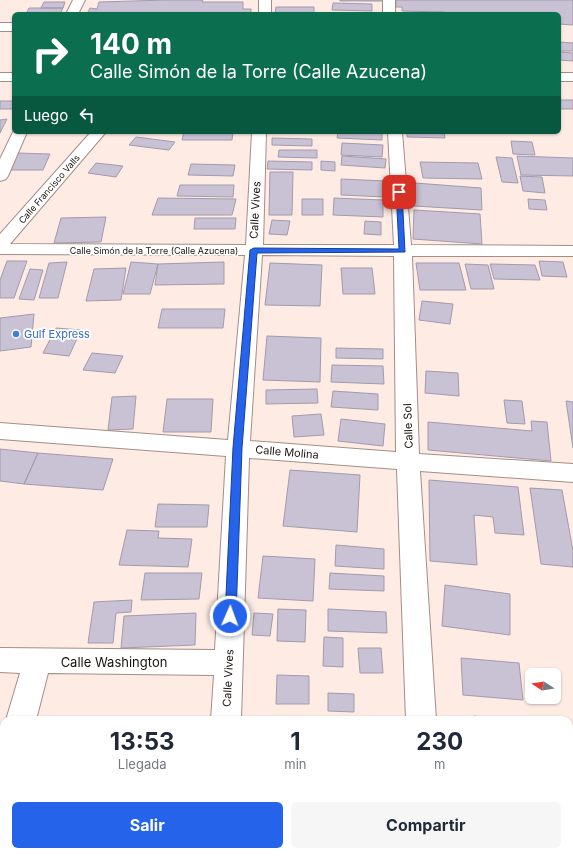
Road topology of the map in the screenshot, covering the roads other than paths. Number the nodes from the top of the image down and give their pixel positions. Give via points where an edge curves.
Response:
1 (79, 0) edge
2 (265, 0) edge
3 (389, 0) edge
4 (73, 12) edge
5 (265, 12) edge
6 (389, 12) edge
7 (0, 26) edge
8 (12, 27) edge
9 (0, 77) edge
10 (12, 77) edge
11 (561, 77) edge
12 (573, 77) edge
13 (96, 134) edge
14 (259, 134) edge
15 (394, 134) edge
16 (19, 135) edge
17 (0, 138) edge
18 (0, 176) edge
19 (0, 245) edge
20 (0, 249) edge
21 (254, 250) junction
22 (403, 251) junction
23 (573, 251) edge
24 (0, 431) edge
25 (238, 448) junction
26 (408, 463) junction
27 (573, 473) edge
28 (0, 660) edge
29 (37, 661) junction
30 (228, 663) junction
31 (22, 716) edge
32 (226, 716) edge
33 (421, 716) edge

1 - 4 street
2 - 5 street
3 - 6 street
7 - 8 street
9 - 10 street
11 - 12 street
13 - 19 street, Calle Francisco Valls
14 - 21 street, Calle Vives
15 - 22 street, Calle Sol
16 - 17 street
16 - 18 street
20 - 21 street, Calle Simón de la Torre (Calle Azucena)
21 - 22 street, Calle Simón de la Torre (Calle Azucena)
21 - 25 street, Calle Vives
22 - 23 street, Calle Simón de la Torre (Calle Azucena)
22 - 26 street, Calle Sol
24 - 25 street, Calle Molina
25 - 26 street, Calle Molina
25 - 30 street, Calle Vives
26 - 27 street, Calle Molina
26 - 33 street, Calle Sol
28 - 29 street, Calle Washington
29 - 30 street, Calle Washington
29 - 31 street
30 - 32 street, Calle Vives

